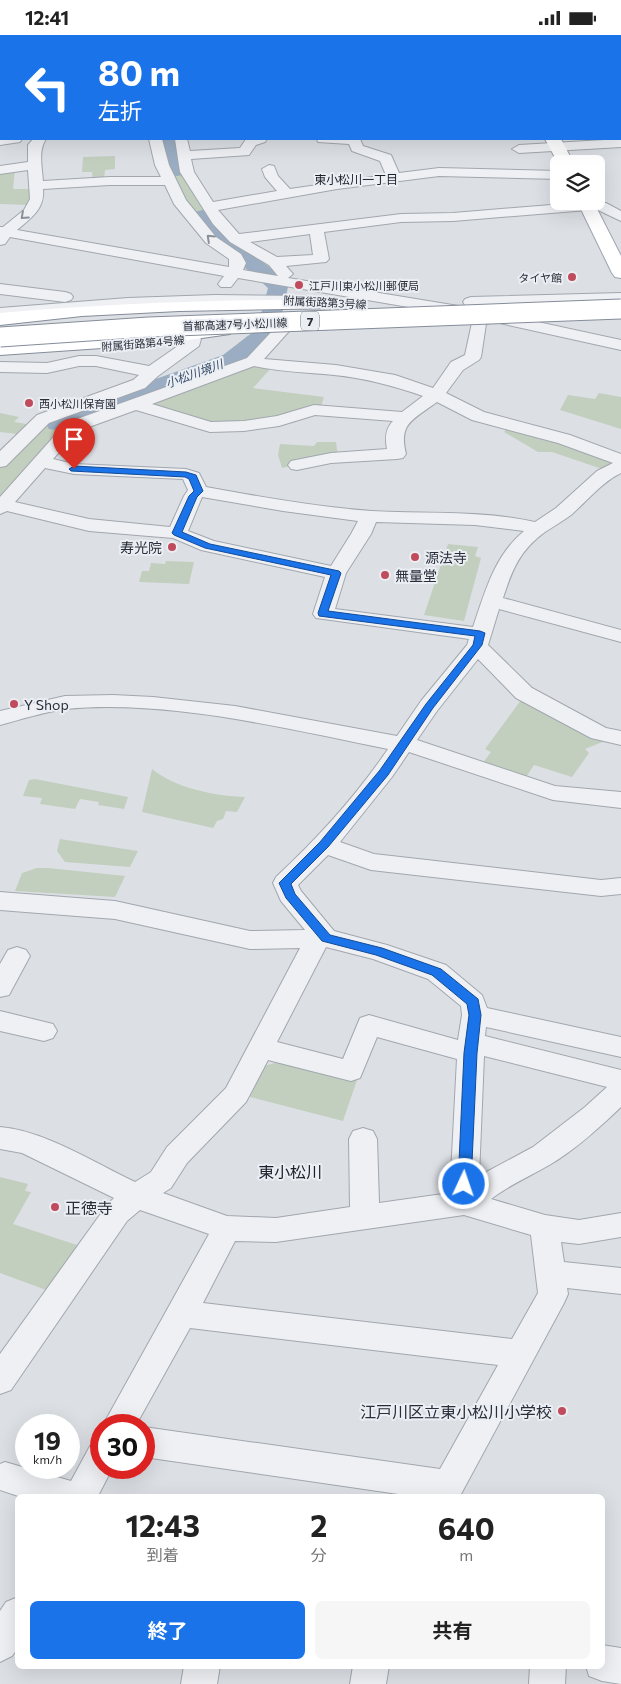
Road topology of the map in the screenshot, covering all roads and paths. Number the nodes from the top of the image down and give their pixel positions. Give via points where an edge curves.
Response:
1 (38, 140) edge
2 (156, 140) edge
3 (180, 140) edge
4 (257, 140) edge
5 (354, 140) edge
6 (555, 142) edge
7 (621, 143) edge
8 (183, 155) junction
9 (562, 155) edge
10 (34, 165) junction
11 (269, 169) dead end
12 (0, 170) edge
13 (550, 171) edge
14 (550, 175) edge
15 (394, 177) junction
16 (169, 181) junction
17 (37, 185) junction
18 (287, 193) junction
19 (208, 207) junction
20 (550, 208) edge
21 (605, 208) edge
22 (589, 210) edge
23 (621, 218) edge
24 (316, 229) junction
25 (2, 235) edge
26 (235, 239) junction
27 (274, 262) junction
28 (234, 273) junction
29 (621, 273) edge
30 (294, 283) junction
31 (0, 289) edge
32 (214, 298) junction
33 (621, 298) edge
34 (289, 302) junction
35 (621, 302) edge
36 (335, 304) joint
37 (621, 309) edge
38 (414, 311) junction
39 (0, 313) edge
40 (621, 313) edge
41 (494, 317) junction
42 (0, 320) edge
43 (311, 320) junction
44 (356, 321) junction
45 (178, 326) junction
46 (284, 329) junction
47 (0, 332) edge
48 (0, 337) edge
49 (193, 339) junction
50 (0, 344) edge
51 (621, 345) edge
52 (0, 349) edge
53 (0, 354) edge
54 (252, 361) junction
55 (0, 367) edge
56 (152, 372) junction
57 (436, 395) junction
58 (136, 403) junction
59 (406, 417) junction
60 (0, 435) edge
61 (21, 439) junction
62 (621, 460) edge
63 (0, 461) edge
64 (41, 462) junction
65 (297, 465) dead end
66 (621, 466) edge
67 (14, 476) edge
68 (198, 491) junction
69 (2, 507) edge
70 (369, 516) junction
71 (538, 528) junction
72 (177, 533) junction
73 (336, 573) junction
74 (491, 601) junction
75 (621, 636) edge
76 (479, 639) junction
77 (0, 718) edge
78 (621, 738) edge
79 (402, 744) junction
80 (621, 800) edge
81 (324, 845) junction
82 (621, 886) edge
83 (0, 901) edge
84 (322, 939) junction
85 (17, 956) dead end
86 (0, 988) edge
87 (475, 1015) junction
88 (0, 1021) edge
89 (44, 1031) dead end
90 (260, 1047) junction
91 (621, 1047) edge
92 (471, 1048) junction
93 (621, 1080) edge
94 (621, 1090) edge
95 (0, 1138) edge
96 (363, 1139) dead end
97 (136, 1196) junction
98 (464, 1203) junction
99 (365, 1218) junction
100 (621, 1225) edge
101 (545, 1227) junction
102 (227, 1228) junction
103 (550, 1273) junction
104 (621, 1281) edge
105 (182, 1315) junction
106 (519, 1354) junction
107 (0, 1380) edge
108 (125, 1414) edge
109 (155, 1444) edge
110 (5, 1477) dead end
111 (90, 1478) edge
112 (445, 1491) edge
113 (63, 1494) edge
114 (82, 1494) edge
115 (15, 1619) edge
116 (0, 1644) edge
117 (605, 1663) edge
118 (621, 1666) edge
119 (202, 1669) edge
120 (370, 1669) edge
121 (548, 1669) edge
122 (199, 1684) edge
123 (368, 1684) edge
124 (548, 1684) edge

1 - 10 street
2 - 16 street
3 - 8 street
4 - 8 street via 251,142 244,152
5 - 15 street via 358,148 386,159
6 - 7 street
6 - 9 main road
6 - 13 street via 514,145
8 - 19 street via 186,172
10 - 12 street
10 - 17 street
11 - 18 street
14 - 15 street via 456,172
15 - 18 street
16 - 17 street
28 -> 16 street via 238,263 236,257 210,240 179,201
17 -> 25 street via 37,199 30,211
18 - 19 street
19 - 26 street
20 - 24 street via 453,217 401,218
21 - 23 street
22 - 29 main road
24 - 26 street
24 - 27 street via 321,259
25 - 28 street
26 - 27 street
27 - 30 street
28 - 30 street
28 - 32 street
30 - 34 street via 307,288 309,295
30 - 38 street
31 - 32 street via 73,298 180,293
32 - 34 street, 附属街路第3号線
32 - 39 street, 附属街路第3号線
33 - 38 street, 附属街路第3号線
34 - 36 main road
34 - 42 main road via 126,308
35 - 42 main road, 首都高速7号小松川線 / 7 via 228,309
36 - 38 street, 附属街路第3号線
37 - 45 main road, 首都高速7号小松川線 / 7, bridge
38 - 41 street, 附属街路第4号線
38 - 43 main road
38 - 44 street, 附属街路第4号線
40 - 41 street
41 - 51 street
41 - 57 street via 479,321 473,357 457,366
43 - 44 main road
43 - 47 main road via 146,323
43 - 52 main road, bridge via 160,338
44 - 46 street, 附属街路第4号線
45 - 48 main road, 首都高速7号小松川線 / 7, bridge
45 - 50 main road, bridge
46 - 49 street, 附属街路第4号線
46 - 54 street
49 - 53 street, 附属街路第4号線
49 - 56 street via 194,343
54 - 57 street via 369,375 395,380
54 - 58 street
55 - 56 street via 46,367 96,361
56 - 61 street via 139,384 43,419
57 - 59 street
57 - 62 street via 478,416 564,439
58 - 59 street via 210,427 279,421 314,410
58 - 64 street via 72,427
59 - 65 street via 396,428 397,454 331,458
60 - 61 street
61 - 63 street
64 - 67 street
64 - 68 street via 74,469 186,474 193,477
66 - 71 street via 603,475 562,512
67 - 69 street via 10,495
68 - 70 street
68 - 72 street
69 - 72 street via 88,525
70 - 71 street via 482,518
70 - 73 street
71 - 74 street via 517,546 501,573
72 - 73 street via 208,546
73 - 76 street via 323,613
74 - 75 street
74 - 76 street
76 - 78 street via 524,693 600,733
76 - 79 street
77 - 79 street via 73,702 149,703
79 - 80 street via 408,743 553,793
79 - 81 street via 384,772
81 - 82 street via 371,862 601,888
81 - 84 street via 285,883
83 - 84 street via 114,910 250,940
84 - 87 street via 378,951 437,972 473,1002
84 - 90 street
85 - 86 street
87 - 91 street
87 - 92 street
88 - 89 street
90 - 92 street via 351,1071 369,1025
90 - 97 street via 236,1095 177,1155 161,1180
92 - 93 street
92 - 98 street
94 - 98 street via 596,1115 543,1155 492,1182
95 - 97 street via 30,1144
96 - 99 street
97 - 102 street
97 - 107 street via 117,1213
98 - 99 street
98 - 101 street
99 - 102 street via 276,1230
100 - 101 street via 579,1232
101 - 103 street
102 - 105 street
103 - 104 street
103 - 106 street via 553,1294
105 - 106 street
105 - 108 street
106 - 112 street
109 - 112 street
110 - 113 street
111 - 114 street
115 - 116 street
117 - 118 street
119 - 122 street
120 - 123 street
121 - 124 street

